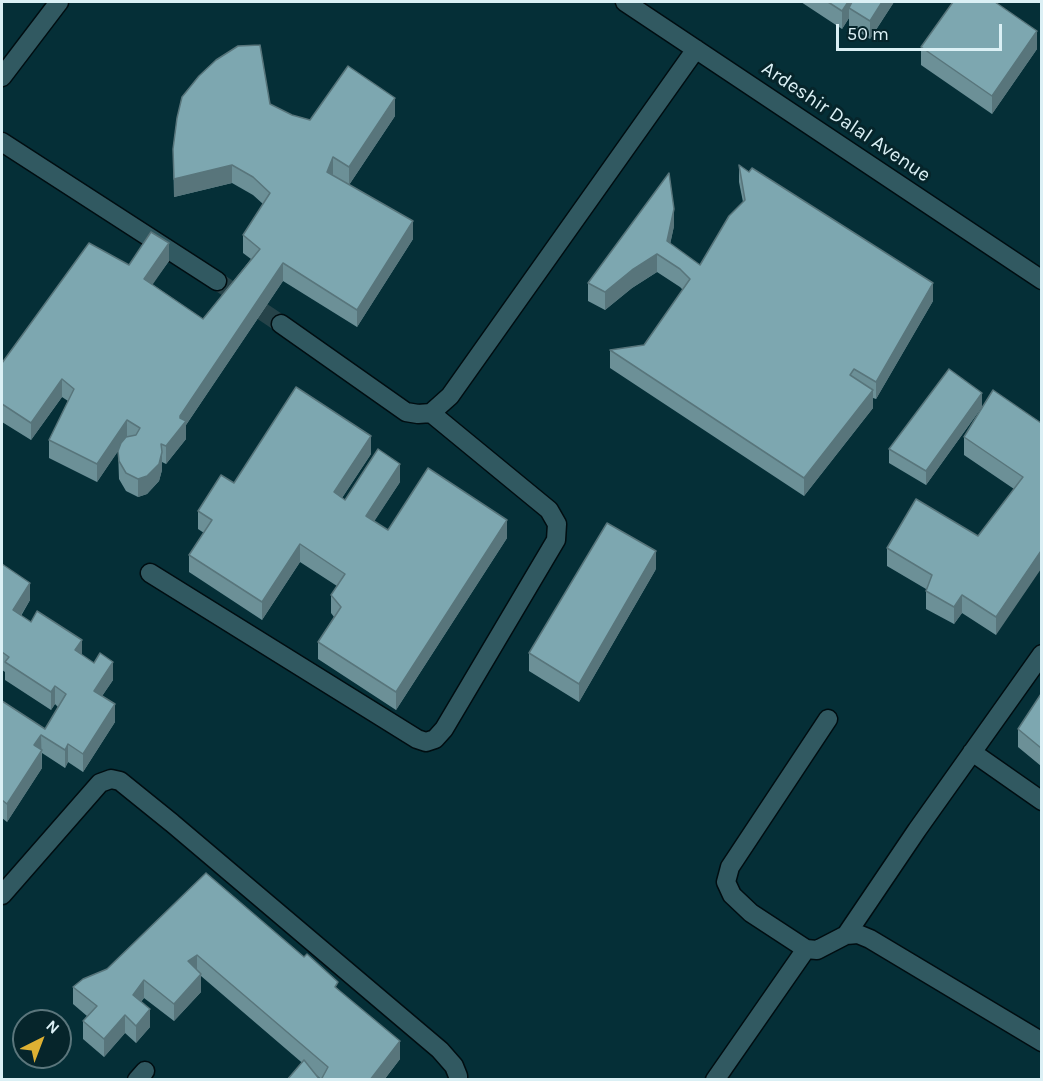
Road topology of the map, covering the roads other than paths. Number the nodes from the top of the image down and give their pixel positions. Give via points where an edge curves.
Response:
1 (59, 2) edge
2 (626, 2) edge
3 (696, 49) junction
4 (2, 77) edge
5 (2, 142) edge
6 (1041, 280) edge
7 (217, 281) tunnel mouth
8 (281, 324) tunnel mouth
9 (431, 413) junction
10 (150, 573) dead end
11 (1041, 654) edge
12 (828, 718) dead end
13 (972, 752) junction
14 (1041, 801) edge
15 (2, 895) edge
16 (846, 935) junction
17 (806, 948) junction
18 (1041, 1042) edge
19 (458, 1080) edge
20 (715, 1080) edge

1 - 4 street
2 - 3 street, Ardeshir Dalal Avenue
3 - 6 street, Ardeshir Dalal Avenue
3 - 9 street via 450,396
5 - 7 street
8 - 9 street via 406,412
9 - 10 street via 549,510 557,524 556,540 435,739 417,739
11 - 13 street
12 - 17 street via 730,867 726,882 732,895 751,913
13 - 14 street
13 - 16 street
15 - 19 street via 100,783 120,781 440,1050 454,1066
16 - 17 street via 817,950
16 - 18 street via 870,939
17 - 20 street

